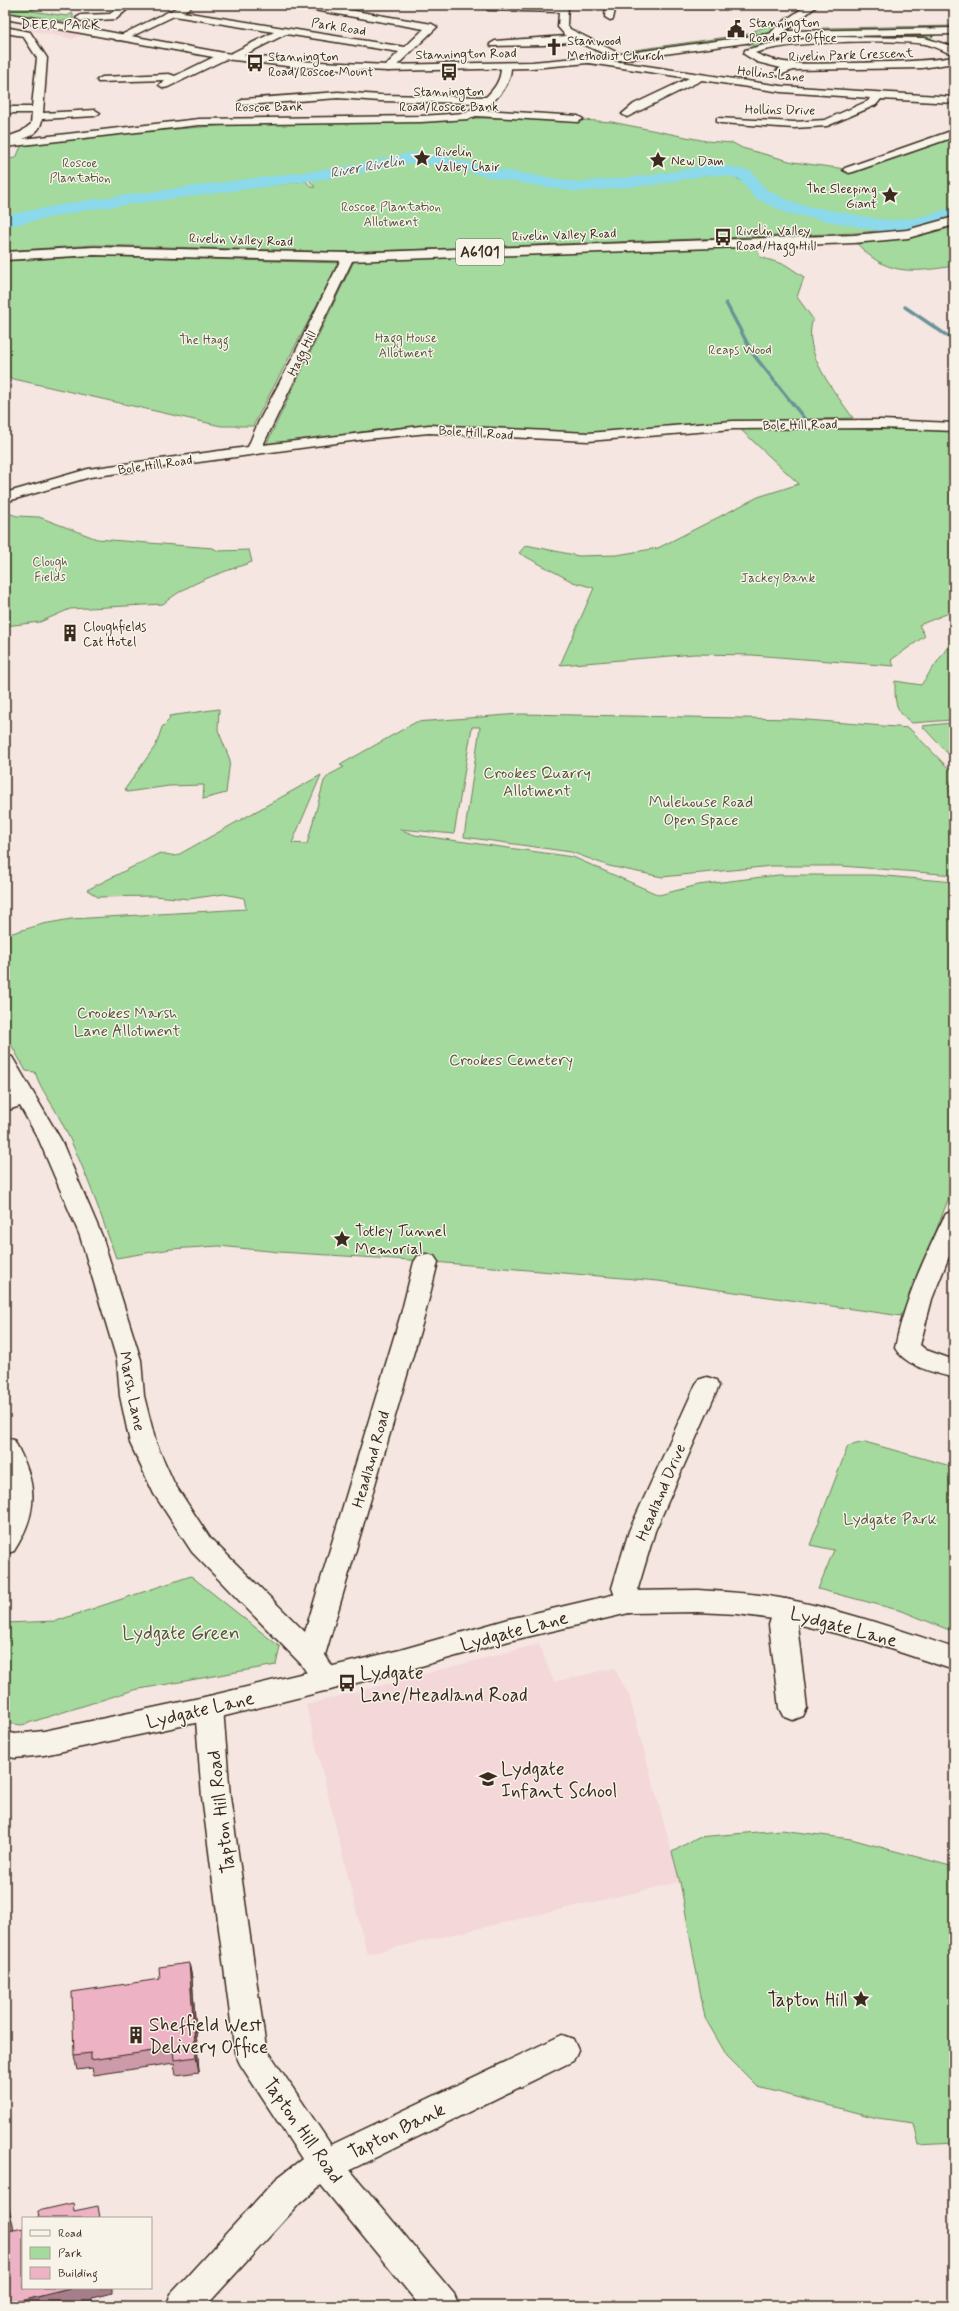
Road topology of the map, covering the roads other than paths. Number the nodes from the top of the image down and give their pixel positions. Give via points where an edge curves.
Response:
1 (190, 5) edge
2 (302, 5) edge
3 (611, 5) edge
4 (674, 5) edge
5 (714, 5) edge
6 (813, 5) edge
7 (126, 6) dead end
8 (564, 7) edge
9 (88, 8) dead end
10 (491, 8) edge
11 (328, 9) junction
12 (172, 13) junction
13 (5, 16) edge
14 (610, 17) dead end
15 (81, 18) junction
16 (25, 19) junction
17 (790, 23) junction
18 (67, 26) junction
19 (5, 30) edge
20 (284, 31) junction
21 (954, 31) edge
22 (790, 34) junction
23 (774, 35) junction
24 (120, 38) junction
25 (576, 38) junction
26 (495, 44) dead end
27 (406, 50) junction
28 (954, 51) edge
29 (228, 56) junction
30 (621, 56) junction
31 (586, 60) junction
32 (954, 60) edge
33 (506, 67) junction
34 (791, 67) junction
35 (388, 68) junction
36 (699, 78) junction
37 (102, 80) dead end
38 (177, 80) junction
39 (358, 85) dead end
40 (751, 85) junction
41 (164, 86) dead end
42 (414, 87) dead end
43 (468, 88) dead end
44 (338, 95) junction
45 (878, 95) junction
46 (380, 98) junction
47 (449, 98) junction
48 (489, 100) junction
49 (954, 100) edge
50 (244, 102) dead end
51 (5, 110) edge
52 (38, 113) junction
53 (95, 113) dead end
54 (475, 113) junction
55 (627, 114) dead end
56 (578, 118) dead end
57 (720, 120) dead end
58 (954, 133) edge
59 (5, 140) edge
60 (5, 144) edge
61 (849, 170) dead end
62 (954, 222) edge
63 (5, 256) edge
64 (348, 257) junction
65 (954, 427) edge
66 (254, 450) junction
67 (5, 498) edge
68 (5, 1062) edge
69 (14, 1100) edge
70 (954, 1219) edge
71 (426, 1262) dead end
72 (954, 1369) edge
73 (707, 1386) dead end
74 (5, 1447) edge
75 (5, 1544) edge
76 (629, 1602) junction
77 (786, 1610) junction
78 (311, 1656) junction
79 (954, 1659) edge
80 (327, 1680) junction
81 (209, 1708) junction
82 (793, 1708) dead end
83 (5, 1744) edge
84 (562, 2050) dead end
85 (325, 2165) junction
86 (183, 2306) edge
87 (442, 2306) edge

1 - 12 street
2 - 11 street
3 - 14 street
4 - 5 street
6 - 17 street
7 - 15 street via 113,17
8 - 10 street
8 - 25 street via 563,27
9 - 15 street
11 - 20 street
11 - 27 street via 432,27
12 - 20 street, Park Road
12 - 24 street
13 - 16 street, Stannington Road
15 - 18 street
16 - 18 street, Stannington Road
16 - 19 street
17 - 22 street via 787,29
17 - 23 street via 779,28
18 - 24 street, Stannington Road
19 - 52 street via 26,34 42,58
20 - 27 street, Park Road
20 - 29 street
21 - 22 street, Stannington Road
22 - 23 street, Stannington Road
23 - 30 street, Stannington Road
24 - 29 street, Stannington Road
25 - 26 street via 514,39
25 - 30 street
27 - 35 street
28 - 34 street via 925,41 896,41 783,44 757,47 749,54 761,60
29 - 35 street, Stannington Road via 318,65
29 - 38 street
30 - 31 street, Stannington Road
31 - 33 street, Stannington Road
31 - 36 street, Hollins Lane
32 - 34 street, Rivelin Park Crescent via 922,65
33 - 35 street, Stannington Road
33 - 48 street, Roscoe Bank via 506,77 501,87
34 - 40 street, Rivelin Park Crescent
36 - 40 street, Hollins Lane
36 - 55 street via 638,106
37 - 38 street via 169,77
38 - 41 street
39 - 44 street via 347,88
40 - 45 street, Hollins Lane
42 - 46 street
43 - 47 street via 454,93
44 - 46 street
44 - 50 street
45 - 49 street, Hollins Lane
45 - 57 street, Hollins Drive via 872,103 827,123 794,125
46 - 47 street
47 - 48 street
48 - 54 street, Roscoe Bank
51 - 52 street
52 - 53 street
52 - 59 street via 33,130
54 - 56 street via 520,113
54 - 60 street, Roscoe Bank via 456,118 199,122
58 - 61 street
62 - 64 street, Rivelin Valley Road / A6101 via 908,234 854,238
63 - 64 street, Rivelin Valley Road / A6101 via 94,251
64 - 66 street, Hagg Hill
65 - 66 street, Bole Hill Road via 868,424 733,425 588,437 429,429
66 - 67 street, Bole Hill Road via 88,473
68 - 69 street, Marsh Lane
69 - 78 street, Marsh Lane via 50,1140 91,1236 129,1360 132,1396 143,1443 163,1487 201,1545
70 - 72 street via 942,1243 909,1331 907,1348 917,1356
71 - 78 street, Headland Road via 413,1314
73 - 76 street, Headland Drive via 642,1531 625,1588
74 - 75 street via 17,1471 22,1495 20,1517
76 - 77 street, Lydgate Lane via 698,1601
76 - 80 street, Lydgate Lane via 517,1628
77 - 79 street, Lydgate Lane via 863,1629
77 - 82 street via 783,1625
78 - 80 street, Marsh Lane
80 - 81 street, Lydgate Lane
81 - 83 street, Lydgate Lane via 44,1743 15,1746
81 - 85 street, Tapton Hill Road via 216,1797 251,2053
84 - 85 street, Tapton Bank
85 - 86 street, Tapton Bank via 311,2172 288,2191
85 - 87 street, Tapton Hill Road

